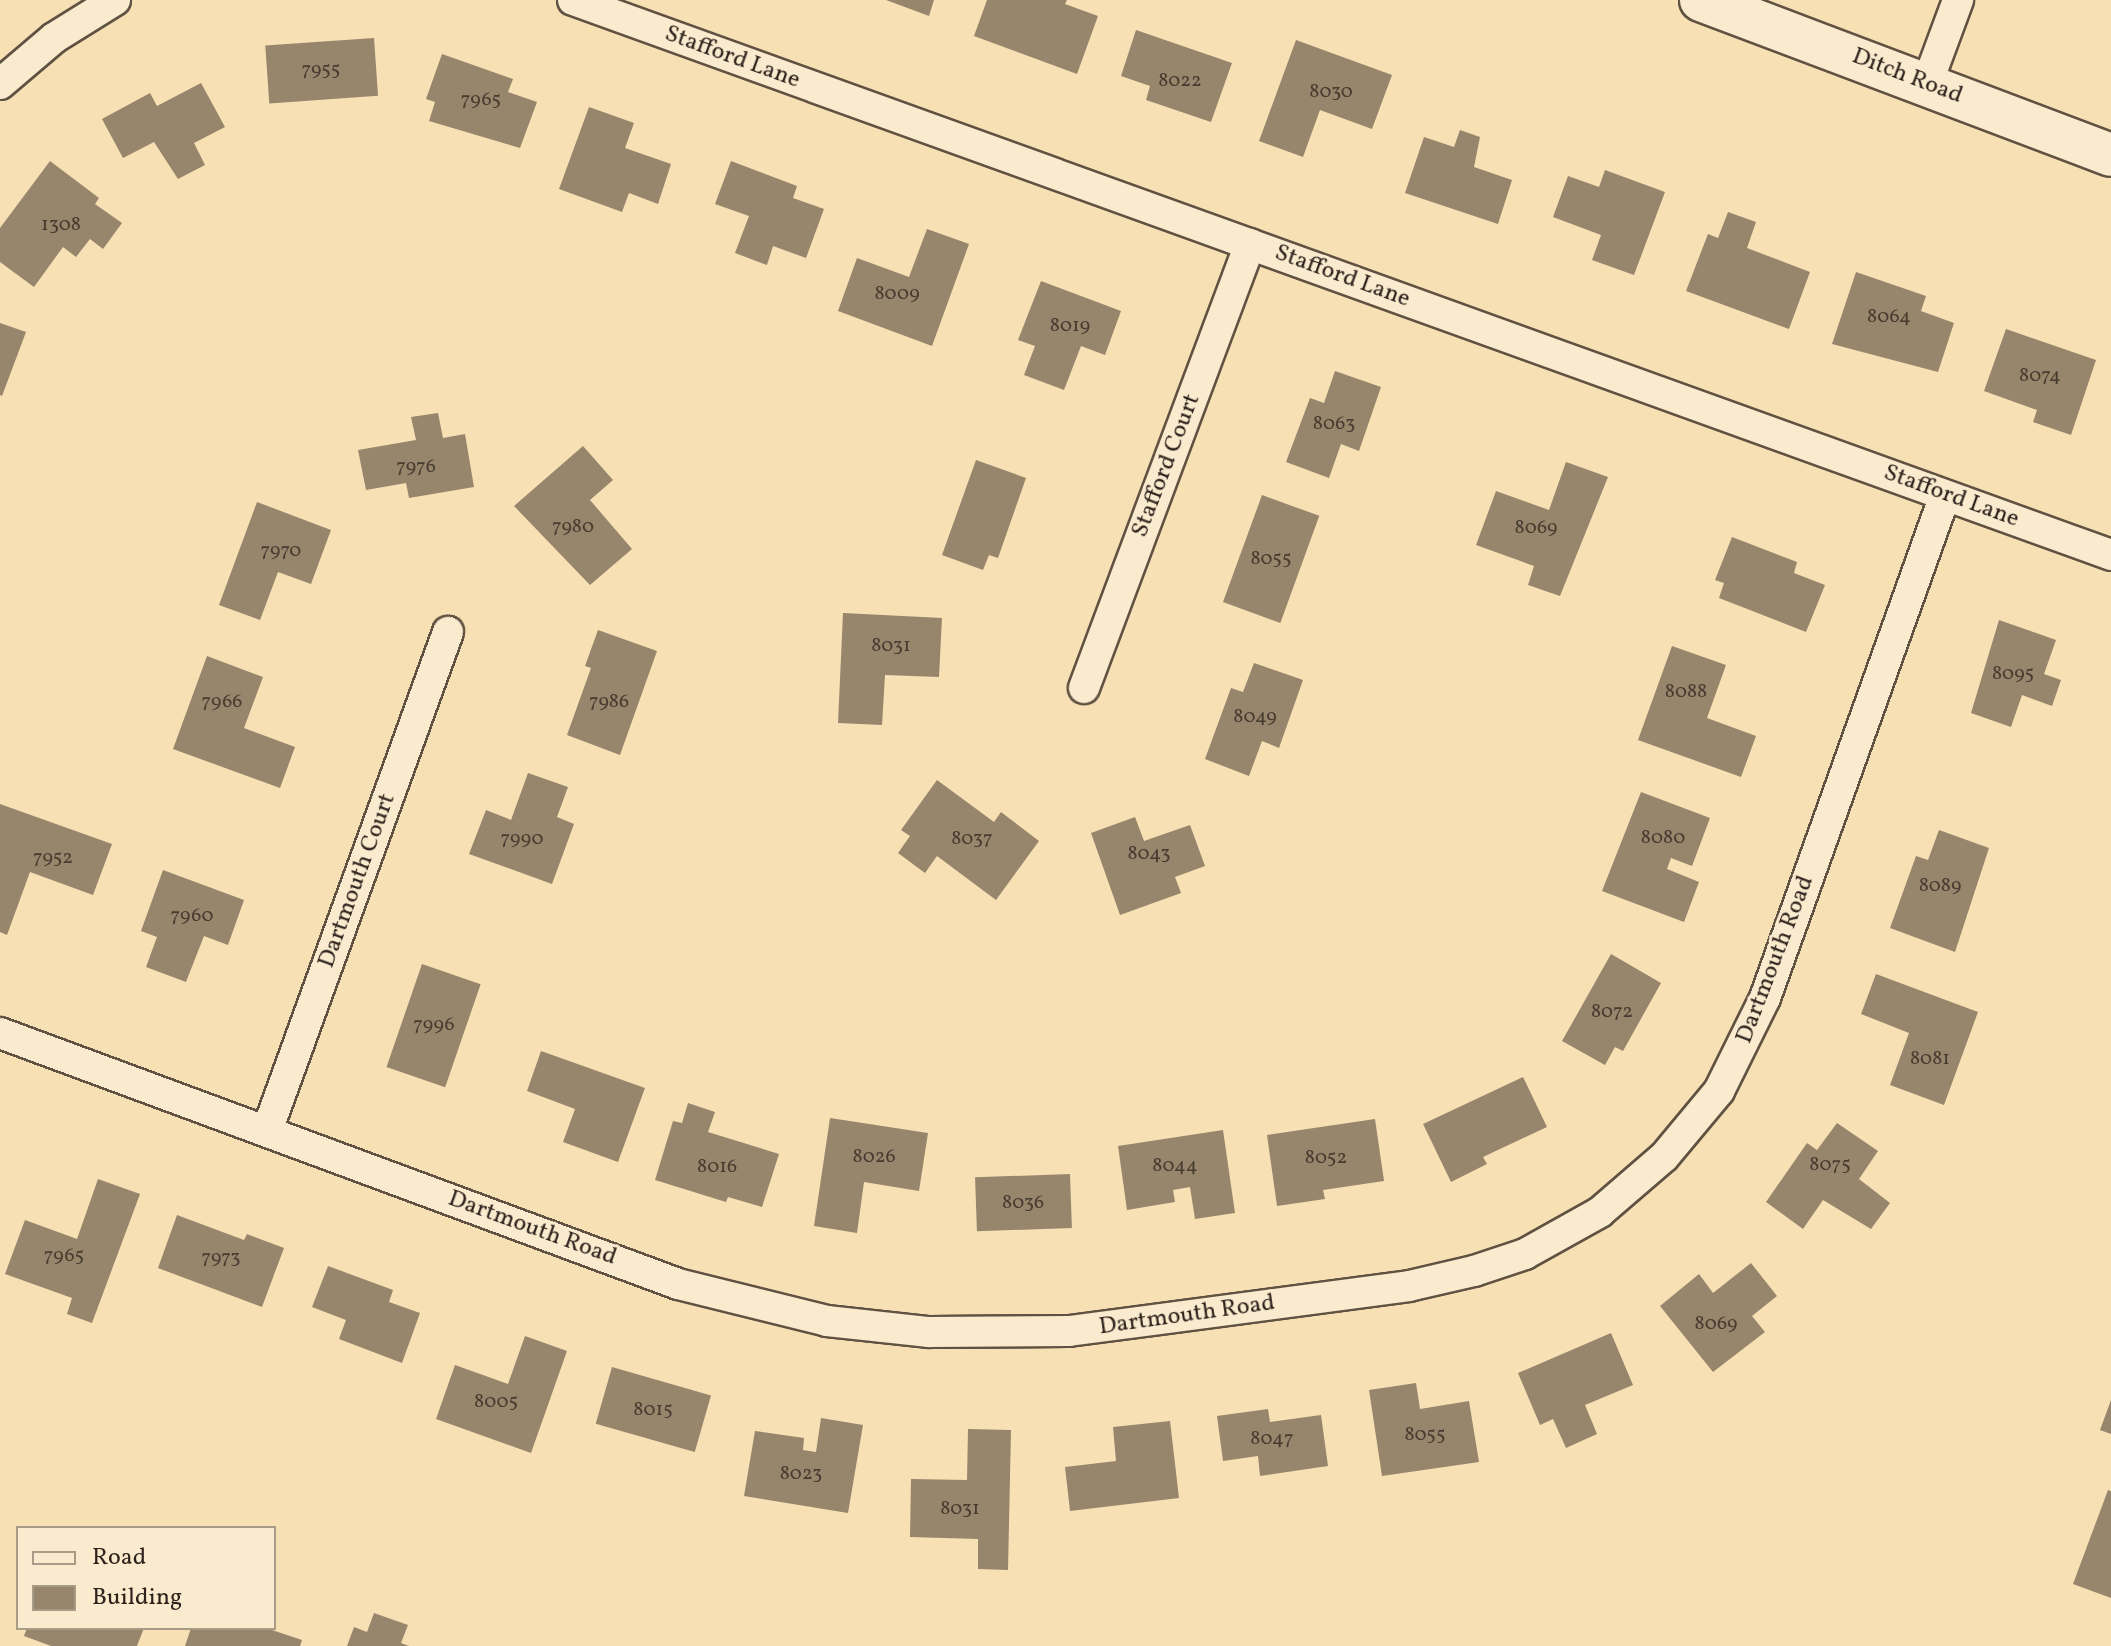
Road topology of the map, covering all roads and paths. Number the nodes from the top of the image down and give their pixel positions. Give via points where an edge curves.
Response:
1 (115, 0) edge
2 (573, 0) edge
3 (1701, 0) edge
4 (1958, 0) edge
5 (0, 84) edge
6 (1927, 84) junction
7 (2111, 155) edge
8 (1250, 244) junction
9 (1945, 495) junction
10 (2111, 555) edge
11 (448, 632) dead end
12 (1084, 688) dead end
13 (0, 1033) edge
14 (267, 1131) junction

1 - 5 street via 54,38
2 - 8 street, Stafford Lane
3 - 6 main road, Ditch Road
4 - 6 street
6 - 7 main road, Ditch Road
8 - 9 street, Stafford Lane
8 - 12 street, Stafford Court
9 - 10 street, Stafford Lane
9 - 14 street, Dartmouth Road via 1745,1045 1719,1091 1664,1157 1600,1212 1525,1254 1409,1286 1082,1330 982,1334 878,1328 783,1312 678,1284
11 - 14 street, Dartmouth Court
13 - 14 street, Dartmouth Road

